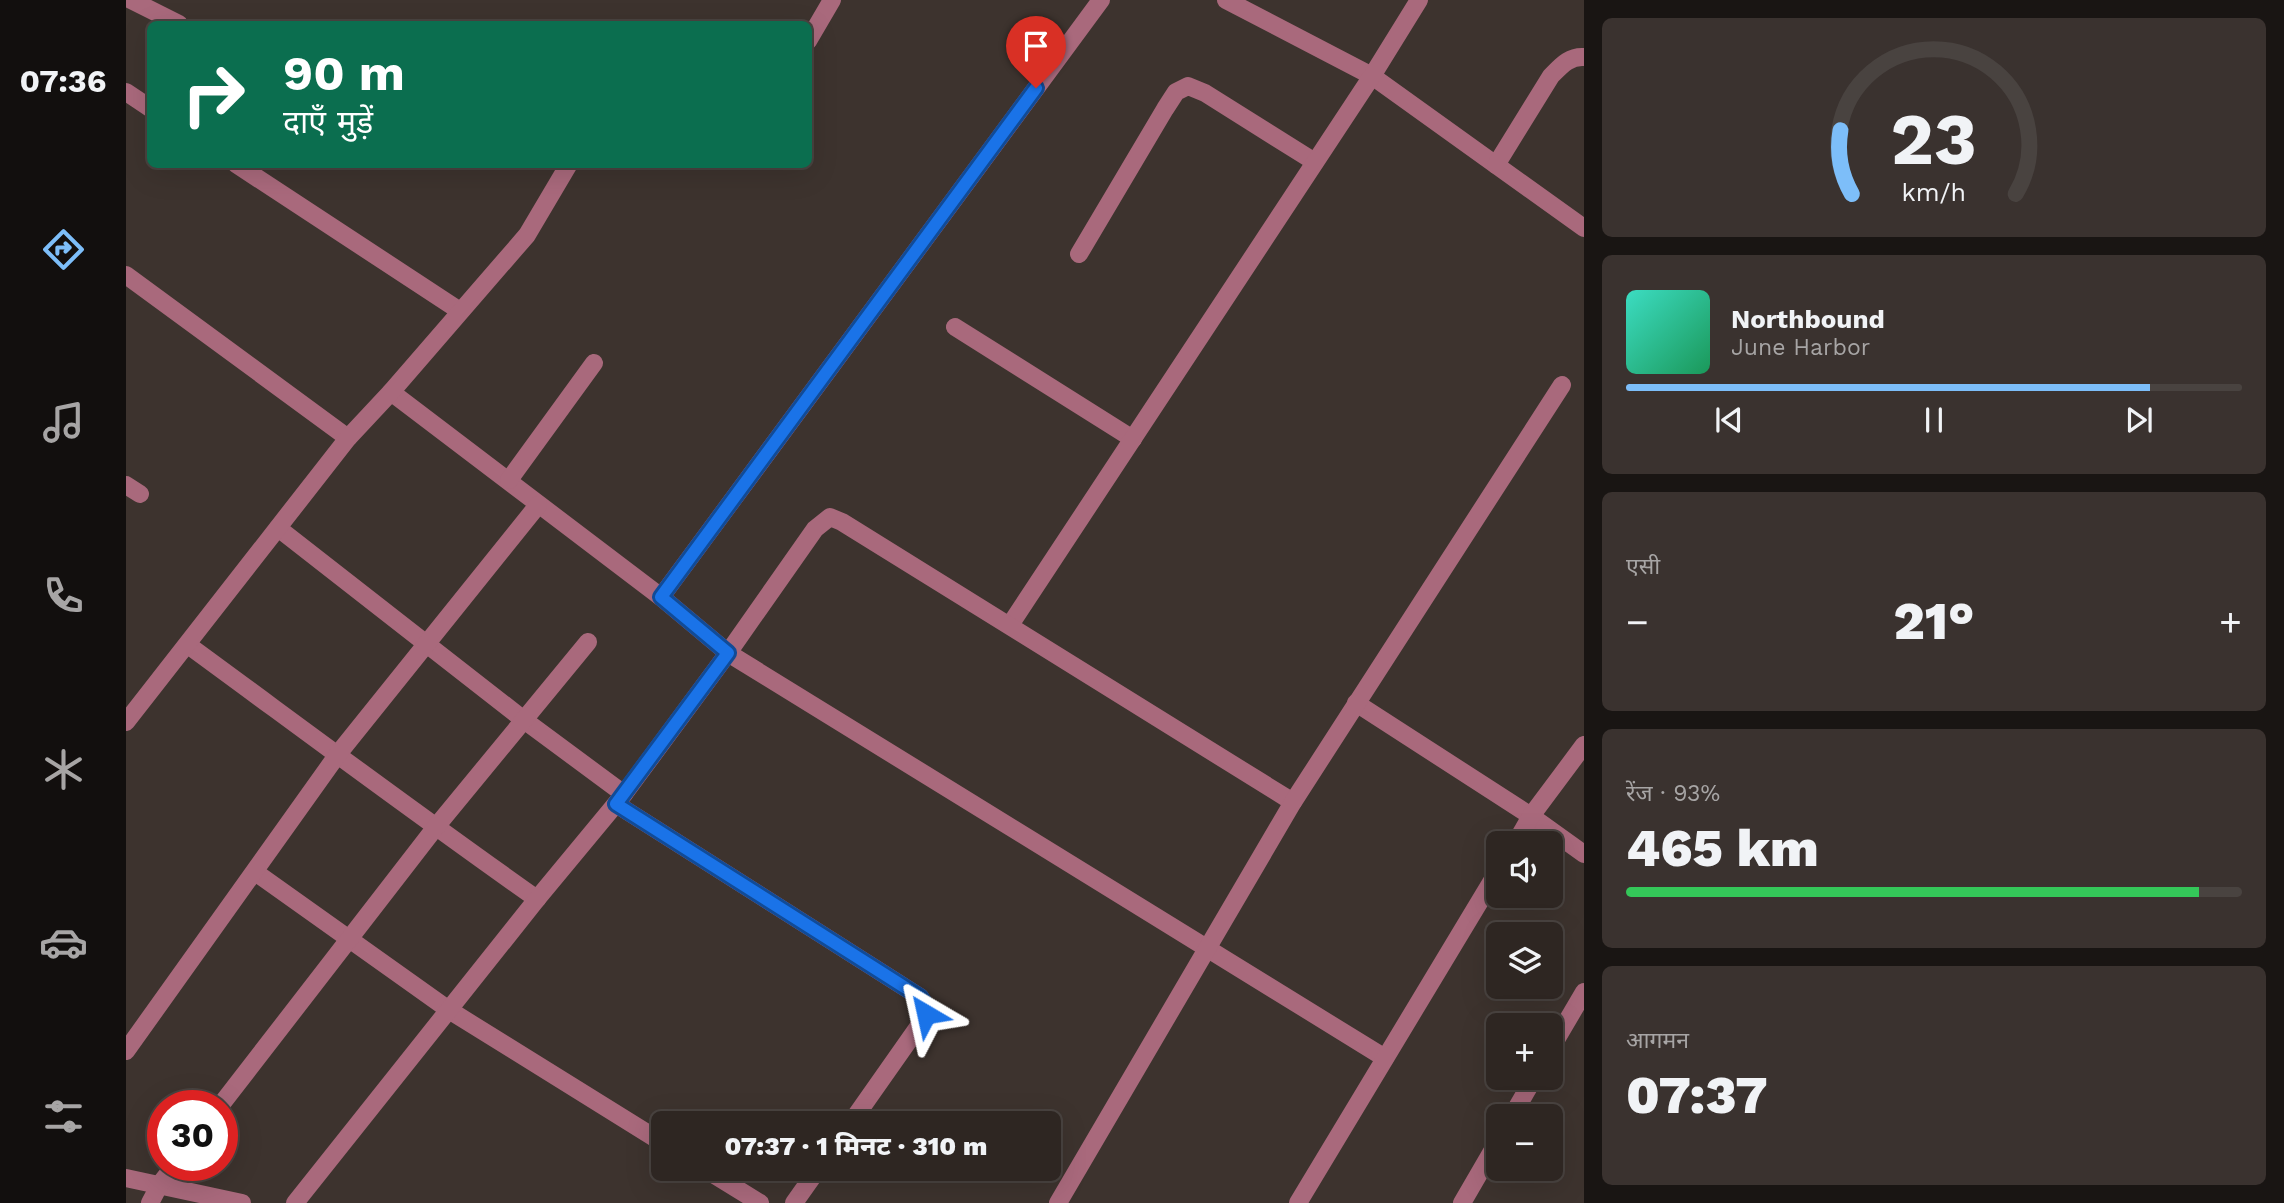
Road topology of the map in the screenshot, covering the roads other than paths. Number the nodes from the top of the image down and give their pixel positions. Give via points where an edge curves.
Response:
1 (131, 0) edge
2 (831, 0) edge
3 (1101, 0) edge
4 (1226, 0) edge
5 (1419, 0) edge
6 (173, 21) edge
7 (812, 34) edge
8 (1584, 57) edge
9 (1372, 76) junction
10 (126, 92) edge
11 (147, 106) edge
12 (1315, 162) junction
13 (1496, 164) junction
14 (242, 168) edge
15 (567, 168) edge
16 (1584, 228) edge
17 (1079, 254) dead end
18 (126, 275) edge
19 (460, 312) junction
20 (955, 327) dead end
21 (594, 363) dead end
22 (1562, 386) dead end
23 (391, 392) junction
24 (348, 438) junction
25 (1133, 439) junction
26 (509, 480) junction
27 (538, 505) junction
28 (278, 528) junction
29 (661, 597) junction
30 (1010, 625) junction
31 (587, 642) dead end
32 (427, 644) junction
33 (188, 646) junction
34 (728, 653) junction
35 (1356, 703) junction
36 (524, 719) junction
37 (126, 722) edge
38 (1584, 745) edge
39 (338, 754) junction
40 (620, 799) junction
41 (1293, 802) junction
42 (1531, 816) junction
43 (435, 828) junction
44 (1522, 831) edge
45 (1584, 854) edge
46 (255, 872) junction
47 (1486, 891) edge
48 (537, 899) junction
49 (348, 940) junction
50 (1209, 948) junction
51 (1584, 992) edge
52 (449, 1010) junction
53 (1563, 1028) edge
54 (126, 1051) edge
55 (1385, 1058) junction
56 (232, 1090) edge
57 (859, 1111) edge
58 (651, 1136) edge
59 (1486, 1162) edge
60 (126, 1178) edge
61 (162, 1181) edge
62 (724, 1181) edge
63 (810, 1181) edge
64 (160, 1184) junction
65 (150, 1203) edge
66 (242, 1203) edge
67 (295, 1203) edge
68 (760, 1203) edge
69 (794, 1203) edge
70 (1058, 1203) edge
71 (1298, 1203) edge
72 (1462, 1203) edge

1 - 6 street
2 - 7 street
3 - 29 street
4 - 9 street
5 - 9 street
8 - 13 street via 1575,56 1551,76
9 - 12 street
9 - 13 street
10 - 11 street
12 - 17 street via 1188,86 1176,92
12 - 25 street
13 - 16 street
14 - 19 street
15 - 19 street via 527,235
18 - 24 street
19 - 23 street
20 - 25 street
21 - 26 street
22 - 35 street
23 - 24 street
23 - 26 street
24 - 28 street
25 - 30 street
26 - 27 street
27 - 29 street
27 - 32 street
28 - 32 street
28 - 33 street
29 - 34 street
30 - 34 street via 830,517 815,530
30 - 41 street
31 - 36 street
32 - 36 street
32 - 39 street
33 - 37 street
33 - 39 street
34 - 40 street
34 - 50 street
35 - 41 street
35 - 42 street
36 - 40 street
36 - 43 street
38 - 42 street
39 - 43 street
39 - 46 street
40 - 48 street
40 - 57 street via 920,997 926,1014
41 - 50 street
42 - 44 street
42 - 45 street
43 - 48 street
43 - 49 street
46 - 49 street
46 - 54 street
47 - 55 street
48 - 52 street
49 - 52 street
49 - 56 street
50 - 55 street
50 - 70 street
51 - 53 street
52 - 58 street
52 - 67 street
55 - 71 street
59 - 72 street
60 - 64 street
61 - 64 street
62 - 68 street
63 - 69 street
64 - 65 street
64 - 66 street

